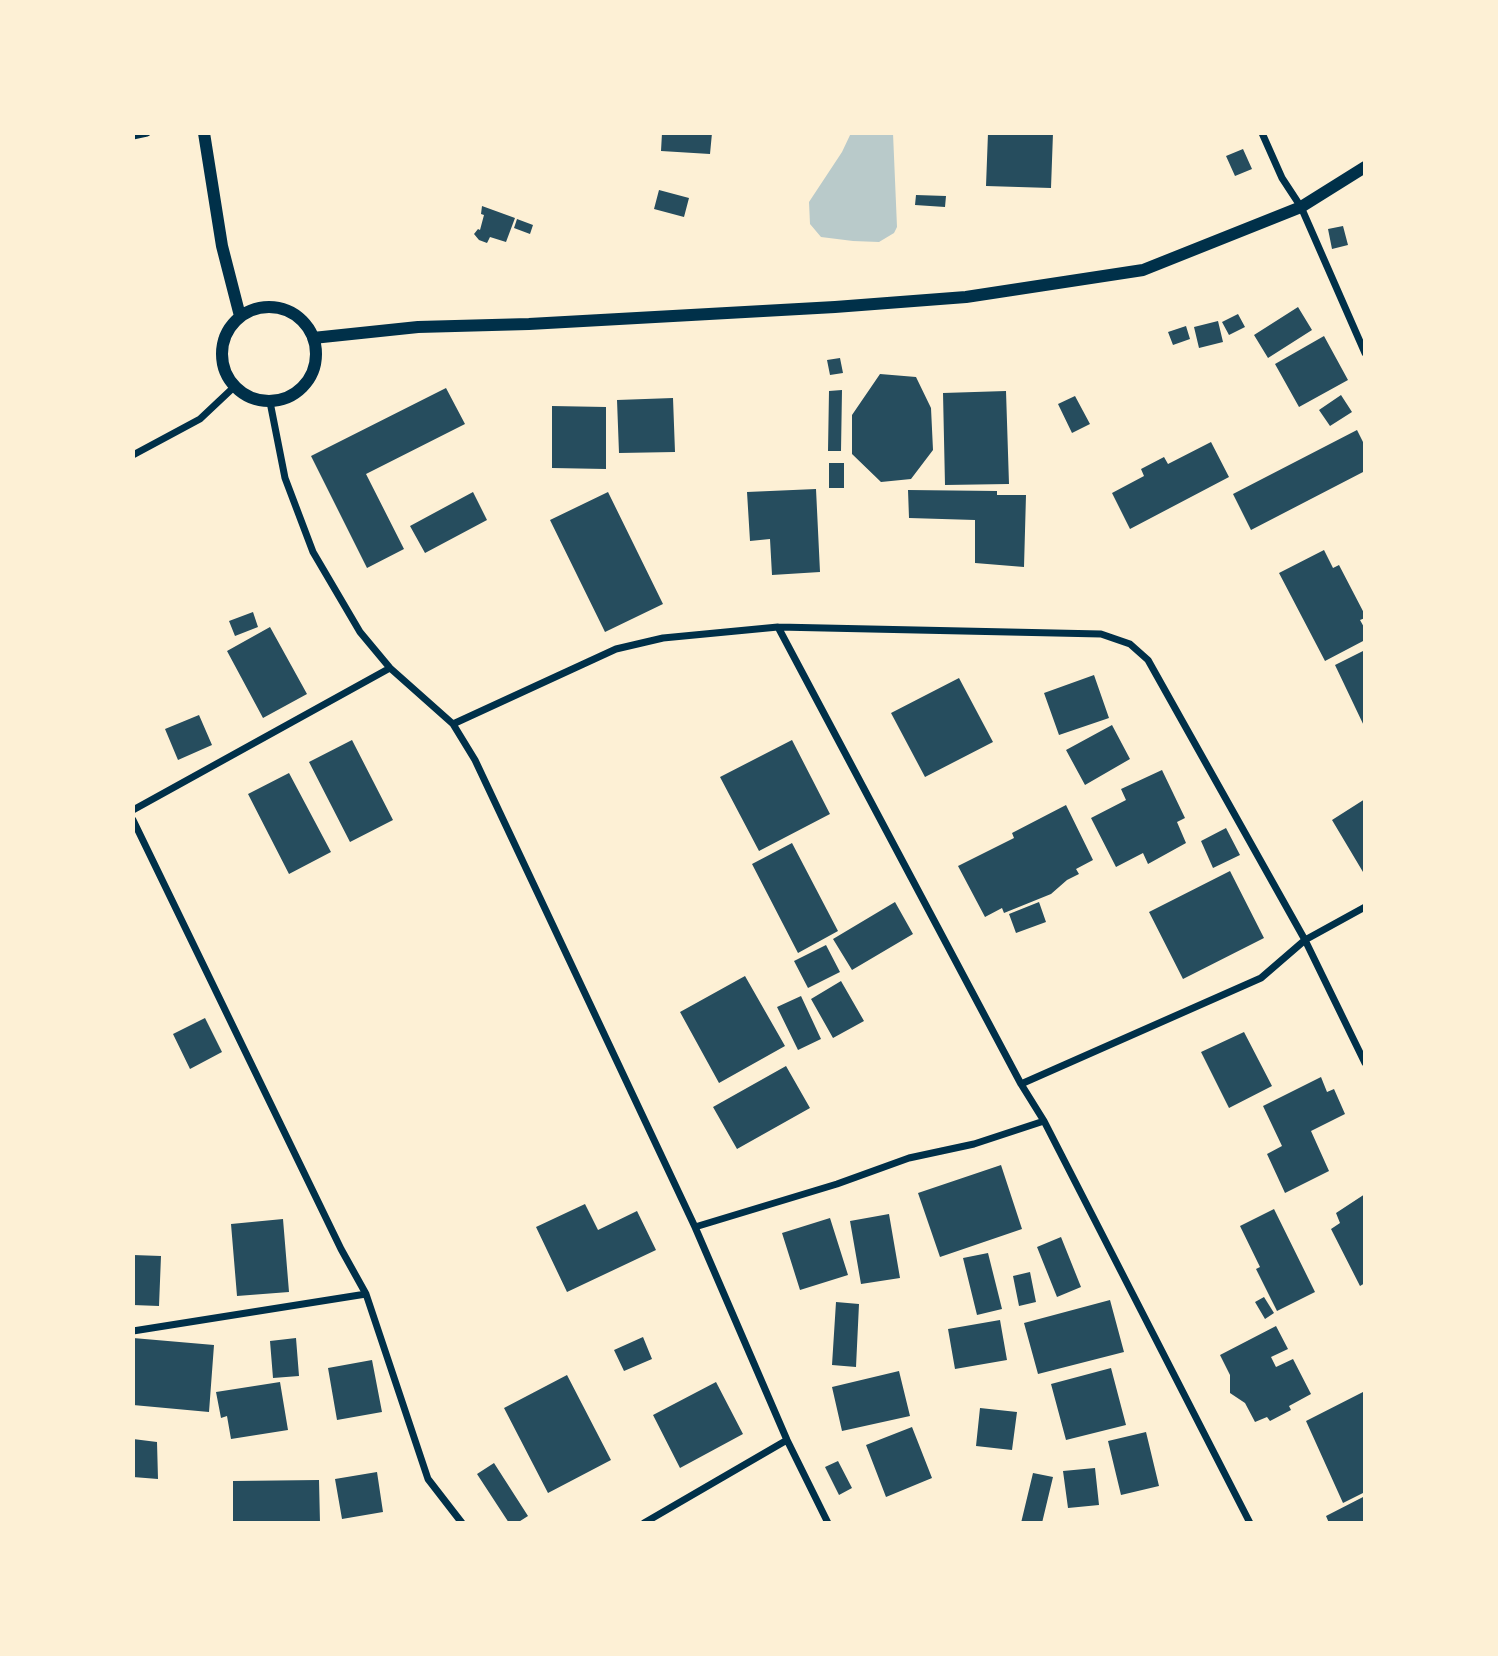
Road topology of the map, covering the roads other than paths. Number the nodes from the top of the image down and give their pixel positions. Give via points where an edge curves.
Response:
1 (147, 133) edge
2 (204, 133) edge
3 (1262, 133) edge
4 (133, 136) edge
5 (1365, 167) edge
6 (1301, 207) junction
7 (240, 316) junction
8 (313, 338) junction
9 (1365, 353) edge
10 (234, 387) junction
11 (270, 402) junction
12 (133, 455) edge
13 (778, 627) junction
14 (390, 668) junction
15 (453, 724) junction
16 (133, 810) edge
17 (133, 820) edge
18 (1365, 908) edge
19 (1305, 940) junction
20 (1365, 1063) edge
21 (1021, 1084) junction
22 (1044, 1121) junction
23 (695, 1227) junction
24 (366, 1293) junction
25 (133, 1331) edge
26 (787, 1440) junction
27 (462, 1523) edge
28 (645, 1523) edge
29 (828, 1523) edge
30 (1250, 1523) edge

1 - 4 street
2 - 7 street via 222,246
3 - 6 street
5 - 6 street
6 - 8 street via 1143,270 966,297 418,327
6 - 9 street
7 - 8 street via 258,307 278,307 296,314
7 - 10 street via 227,331 221,350 224,370
8 - 11 street via 315,368 305,386 289,398
10 - 11 street via 250,399
10 - 12 street via 200,419
11 - 14 street via 285,478 313,552 360,632
13 - 15 street via 663,638 616,649
13 - 19 street via 1101,634 1130,644 1148,660
13 - 21 street
14 - 15 street
14 - 16 street
15 - 23 street via 475,760
17 - 24 street
18 - 19 street
19 - 20 street
19 - 21 street via 1261,978
21 - 22 street
22 - 23 street via 974,1144 909,1158
22 - 30 street
23 - 26 street
24 - 25 street
24 - 27 street via 428,1479
26 - 28 street
26 - 29 street

